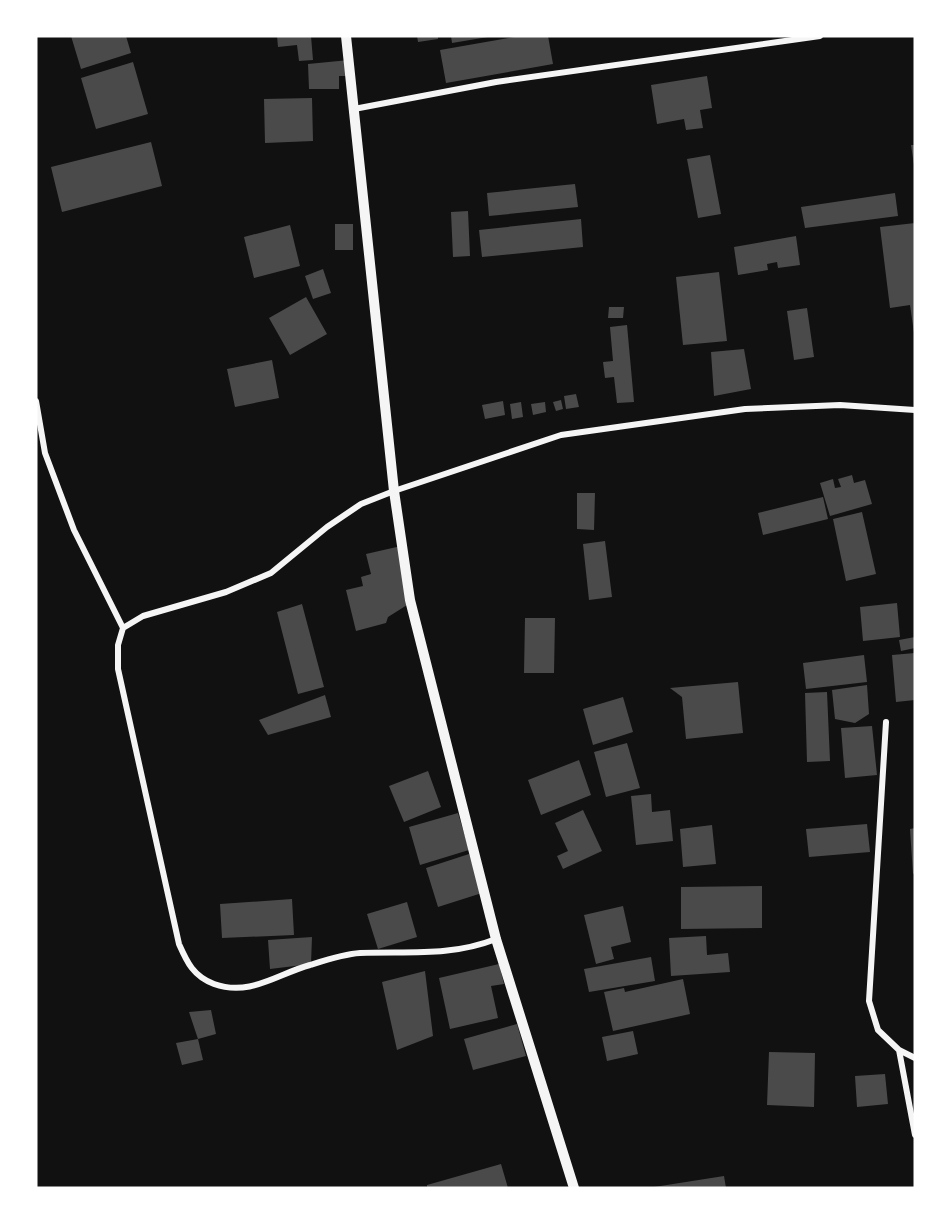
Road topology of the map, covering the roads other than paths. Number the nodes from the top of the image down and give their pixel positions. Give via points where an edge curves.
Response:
1 (346, 36) edge
2 (820, 36) edge
3 (774, 39) edge
4 (354, 109) junction
5 (36, 402) edge
6 (915, 410) edge
7 (394, 491) junction
8 (123, 628) junction
9 (886, 722) dead end
10 (496, 939) junction
11 (899, 1050) junction
12 (915, 1058) edge
13 (915, 1091) edge
14 (908, 1096) junction
15 (915, 1135) edge
16 (574, 1188) edge

1 - 4 street
2 - 3 street
3 - 4 street via 496,82
4 - 7 street
5 - 8 street via 45,453 74,530
6 - 7 street via 840,405 745,409 662,419 561,435
7 - 8 street via 361,504 271,573 226,592 143,616
7 - 10 street via 410,600
8 - 10 street via 118,669 179,944 191,969 214,984 248,988 308,965 357,953 421,953 475,947
9 - 11 street via 869,1001 878,1030
10 - 16 street
11 - 12 street
11 - 14 street
13 - 14 street
14 - 15 street

